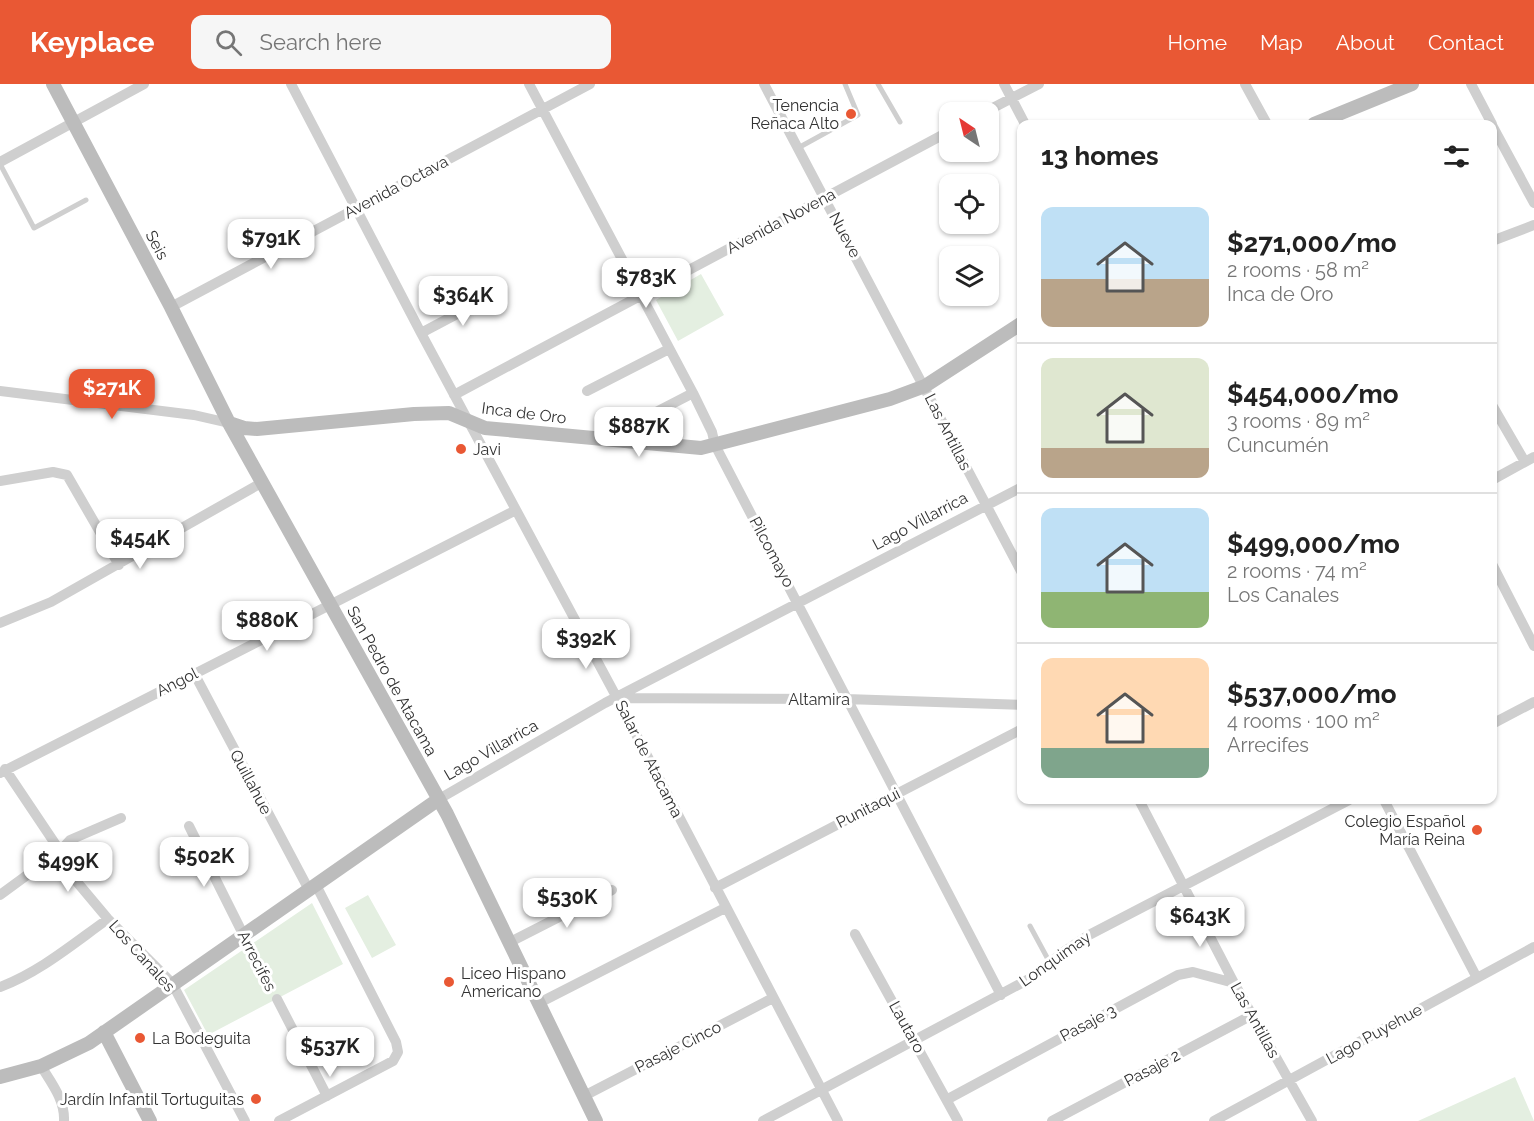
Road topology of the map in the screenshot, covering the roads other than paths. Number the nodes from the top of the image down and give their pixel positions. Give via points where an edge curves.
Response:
1 (53, 84) edge
2 (144, 84) edge
3 (291, 84) edge
4 (529, 84) edge
5 (590, 84) edge
6 (764, 84) edge
7 (845, 84) edge
8 (878, 84) edge
9 (1004, 84) edge
10 (1039, 84) edge
11 (1245, 84) edge
12 (1412, 84) edge
13 (1471, 84) edge
14 (1012, 99) junction
15 (999, 105) edge
16 (543, 109) junction
17 (1023, 120) edge
18 (1265, 120) edge
19 (1324, 120) edge
20 (1489, 120) edge
21 (900, 122) dead end
22 (73, 123) junction
23 (1497, 134) edge
24 (939, 137) edge
25 (798, 148) junction
26 (0, 163) edge
27 (824, 197) junction
28 (86, 200) dead end
29 (1534, 203) edge
30 (357, 208) junction
31 (1534, 225) edge
32 (1497, 239) edge
33 (491, 296) dead end
34 (641, 296) junction
35 (171, 307) junction
36 (1017, 326) edge
37 (421, 333) junction
38 (669, 349) junction
39 (925, 386) junction
40 (0, 391) edge
41 (587, 391) dead end
42 (693, 393) junction
43 (454, 395) junction
44 (1497, 412) edge
45 (469, 422) junction
46 (637, 422) dead end
47 (229, 423) junction
48 (716, 445) junction
49 (1530, 459) edge
50 (1497, 477) edge
51 (0, 481) edge
52 (263, 482) junction
53 (1017, 490) edge
54 (986, 506) junction
55 (516, 510) junction
56 (1017, 564) edge
57 (119, 565) junction
58 (1497, 574) edge
59 (799, 603) junction
60 (330, 604) junction
61 (0, 623) edge
62 (1534, 646) edge
63 (194, 673) junction
64 (617, 698) junction
65 (846, 699) junction
66 (1534, 702) edge
67 (1017, 705) edge
68 (1497, 721) edge
69 (1017, 732) edge
70 (3, 771) edge
71 (896, 793) junction
72 (440, 799) junction
73 (1141, 804) edge
74 (1341, 804) edge
75 (1386, 804) edge
76 (121, 818) dead end
77 (189, 826) dead end
78 (60, 851) junction
79 (1184, 885) junction
80 (312, 888) junction
81 (715, 888) junction
82 (612, 890) dead end
83 (0, 895) edge
84 (725, 908) junction
85 (108, 919) junction
86 (1030, 926) dead end
87 (855, 934) dead end
88 (244, 936) junction
89 (510, 942) junction
90 (1534, 947) edge
91 (1050, 963) junction
92 (1477, 978) junction
93 (1233, 982) junction
94 (172, 983) junction
95 (0, 987) edge
96 (1001, 995) junction
97 (773, 998) junction
98 (277, 999) road end
99 (539, 1003) junction
100 (1252, 1015) junction
101 (104, 1032) junction
102 (915, 1041) junction
103 (41, 1066) junction
104 (0, 1077) edge
105 (1288, 1080) junction
106 (821, 1090) junction
107 (327, 1096) junction
108 (584, 1096) junction
109 (948, 1099) junction
110 (64, 1121) edge
111 (150, 1121) edge
112 (245, 1121) edge
113 (279, 1121) edge
114 (596, 1121) edge
115 (763, 1121) edge
116 (838, 1121) edge
117 (958, 1121) edge
118 (1052, 1121) edge
119 (1214, 1121) edge
120 (1312, 1121) edge

1 - 22 street, Seis
2 - 22 street
3 - 30 street, Salar de Atacama
4 - 16 street, Pilcomayo
5 - 16 street, Avenida Octava
6 - 25 street, Nueve
7 - 25 lane via 858,115
8 - 21 lane
9 - 14 street
10 - 14 street
11 - 18 street
12 - 19 street
13 - 20 street
14 - 15 street
14 - 17 street
16 - 30 street, Avenida Octava
16 - 34 street, Pilcomayo
22 - 26 street
22 - 35 street, Seis
23 - 29 street
24 - 27 street, Avenida Novena
25 - 27 street, Nueve
26 - 28 lane via 34,228
27 - 34 street, Avenida Novena
27 - 39 street, Nueve
30 - 35 street, Avenida Octava
30 - 37 street, Salar de Atacama
31 - 32 street
33 - 37 street
34 - 38 street, Pilcomayo
34 - 43 street, Avenida Novena
35 - 47 street, Seis
36 - 39 street, Inca de Oro
37 - 43 street, Salar de Atacama
38 - 41 street
38 - 42 street, Pilcomayo
39 - 48 street, Inca de Oro via 890,399
39 - 54 street, Las Antillas
40 - 47 street, Inca de Oro
42 - 46 street
42 - 48 street, Pilcomayo
43 - 45 street, Salar de Atacama
44 - 49 street
45 - 47 street, Inca de Oro via 449,413 257,429
45 - 48 street, Inca de Oro via 485,428 559,435
45 - 55 street, Salar de Atacama
47 - 52 street, San Pedro de Atacama
48 - 59 street, Pilcomayo
49 - 50 street
51 - 57 street via 53,472 67,475
52 - 57 street
52 - 60 street, San Pedro de Atacama
53 - 54 street, Lago Villarrica
54 - 56 street, Las Antillas
54 - 59 street, Lago Villarrica
55 - 60 street, Angol
55 - 64 street, Salar de Atacama
57 - 61 street via 51,602
58 - 62 street
59 - 64 street, Lago Villarrica
59 - 65 street, Pilcomayo
60 - 63 street, Angol
60 - 72 street, San Pedro de Atacama
63 - 70 street, Angol
63 - 80 street, Quillahue
64 - 65 street, Altamira
64 - 72 street, Lago Villarrica
64 - 81 street, Salar de Atacama
65 - 67 street, Altamira
65 - 71 street, Pilcomayo
66 - 68 street
69 - 71 street, Punitaqui
70 - 78 street, Los Canales
71 - 81 street, Punitaqui
71 - 96 street, Pilcomayo
72 - 80 street, Lago Villarrica
72 - 89 street, San Pedro de Atacama
73 - 79 street, Las Antillas
74 - 79 street, Lonquimay
75 - 92 street
76 - 78 street via 70,840
77 - 88 street, Arrecifes
78 - 83 street
78 - 85 street, Los Canales via 77,882
79 - 91 street, Lonquimay via 1089,935
79 - 93 street, Las Antillas
80 - 88 street, Lago Villarrica
80 - 107 street, Quillahue via 398,1052 393,1061
81 - 84 street, Salar de Atacama
82 - 89 street
84 - 97 street, Salar de Atacama
84 - 99 street
85 - 94 street, Los Canales
85 - 95 street via 38,969
86 - 91 lane
87 - 102 street, Lautaro
88 - 94 street, Lago Villarrica
89 - 99 street, San Pedro de Atacama
90 - 92 street, Lago Puyehue
91 - 96 street, Lonquimay
92 - 105 street, Lago Puyehue
93 - 100 street, Las Antillas
93 - 109 street, Pasaje 3 via 1193,972 1178,975
94 - 101 street, Lago Villarrica
94 - 112 street, Los Canales
96 - 102 street, Lonquimay
97 - 106 street, Salar de Atacama
97 - 108 street, Pasaje Cinco
98 - 107 street, Arrecifes
99 - 108 street, San Pedro de Atacama
100 - 105 street, Las Antillas
100 - 118 street, Pasaje 2
101 - 103 street, Lago Villarrica via 74,1052
101 - 111 street
102 - 106 street, Lonquimay
102 - 109 street, Lautaro
103 - 104 street, Lago Villarrica
103 - 110 street via 61,1099
105 - 119 street, Lago Puyehue
105 - 120 street, Las Antillas
106 - 115 street, Lonquimay
106 - 116 street, Salar de Atacama
107 - 113 street
108 - 114 street, San Pedro de Atacama
109 - 117 street, Lautaro

